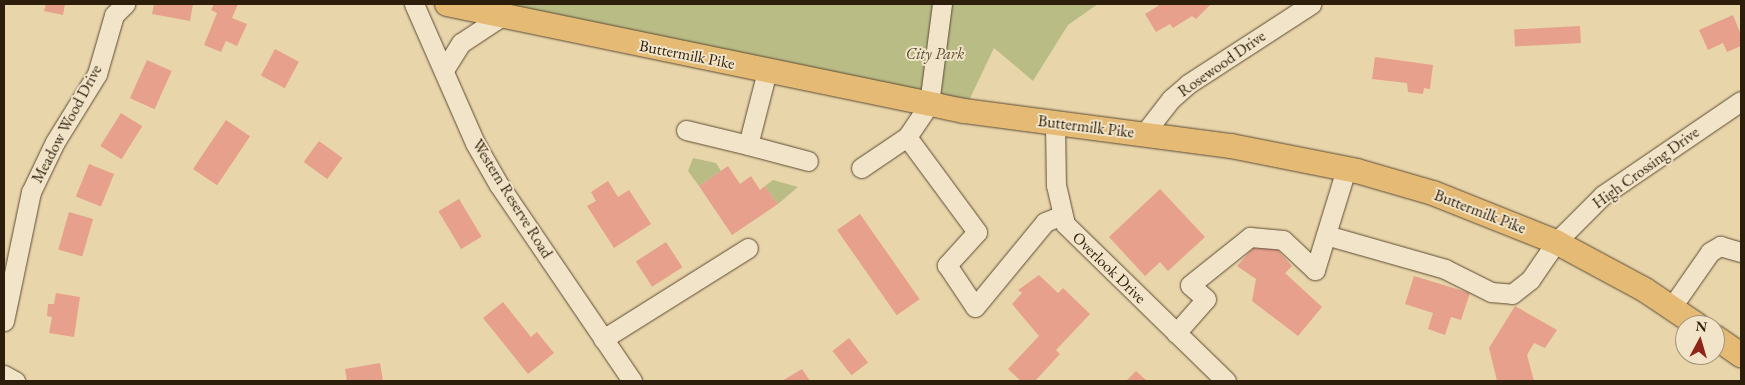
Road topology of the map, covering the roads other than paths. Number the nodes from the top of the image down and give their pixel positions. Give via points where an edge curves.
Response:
1 (414, 4) edge
2 (447, 4) edge
3 (942, 4) edge
4 (1311, 4) edge
5 (116, 8) edge
6 (502, 16) junction
7 (444, 70) junction
8 (767, 71) junction
9 (1741, 101) edge
10 (929, 104) junction
11 (1055, 124) junction
12 (686, 130) dead end
13 (1143, 135) junction
14 (908, 137) junction
15 (748, 145) junction
16 (808, 161) dead end
17 (861, 168) dead end
18 (1346, 169) junction
19 (1062, 215) junction
20 (1326, 235) junction
21 (1556, 242) junction
22 (748, 248) dead end
23 (1741, 252) edge
24 (1671, 308) junction
25 (1682, 315) edge
26 (4, 322) edge
27 (1176, 333) junction
28 (603, 339) junction
29 (1725, 344) edge
30 (1741, 355) edge
31 (4, 375) edge
32 (15, 381) edge
33 (632, 381) edge
34 (1226, 381) edge

1 - 7 street, Western Reserve Road
2 - 6 main road, Buttermilk Pike
3 - 10 street
4 - 13 street, Rosewood Drive via 1188,84 1171,99
5 - 26 street, Meadow Wood Drive via 97,74 55,142 32,192
6 - 7 street via 461,43
6 - 8 main road, Buttermilk Pike
7 - 28 street, Western Reserve Road via 475,143 499,185
8 - 10 main road, Buttermilk Pike
8 - 15 street
9 - 21 street, High Crossing Drive via 1603,195
10 - 11 main road, Buttermilk Pike
10 - 14 street
11 - 13 main road, Buttermilk Pike
11 - 19 street, Overlook Drive via 1056,185
12 - 15 street
13 - 18 main road, Buttermilk Pike via 1231,146
14 - 17 street
14 - 19 street via 977,232 947,266 974,307 1045,222
15 - 16 street
18 - 20 street
18 - 21 main road, Buttermilk Pike via 1433,193
19 - 27 street, Overlook Drive via 1072,233
20 - 21 street, High Crossing Drive via 1445,269 1491,292 1512,294 1530,280
20 - 27 street via 1315,270 1283,240 1250,237 1237,245 1190,285 1206,299
21 - 24 main road, Buttermilk Pike via 1645,290
22 - 28 street
23 - 24 street via 1720,246 1710,252
24 - 25 main road, Buttermilk Pike
27 - 34 street, Overlook Drive
28 - 33 street, Western Reserve Road
29 - 30 main road
31 - 32 street

